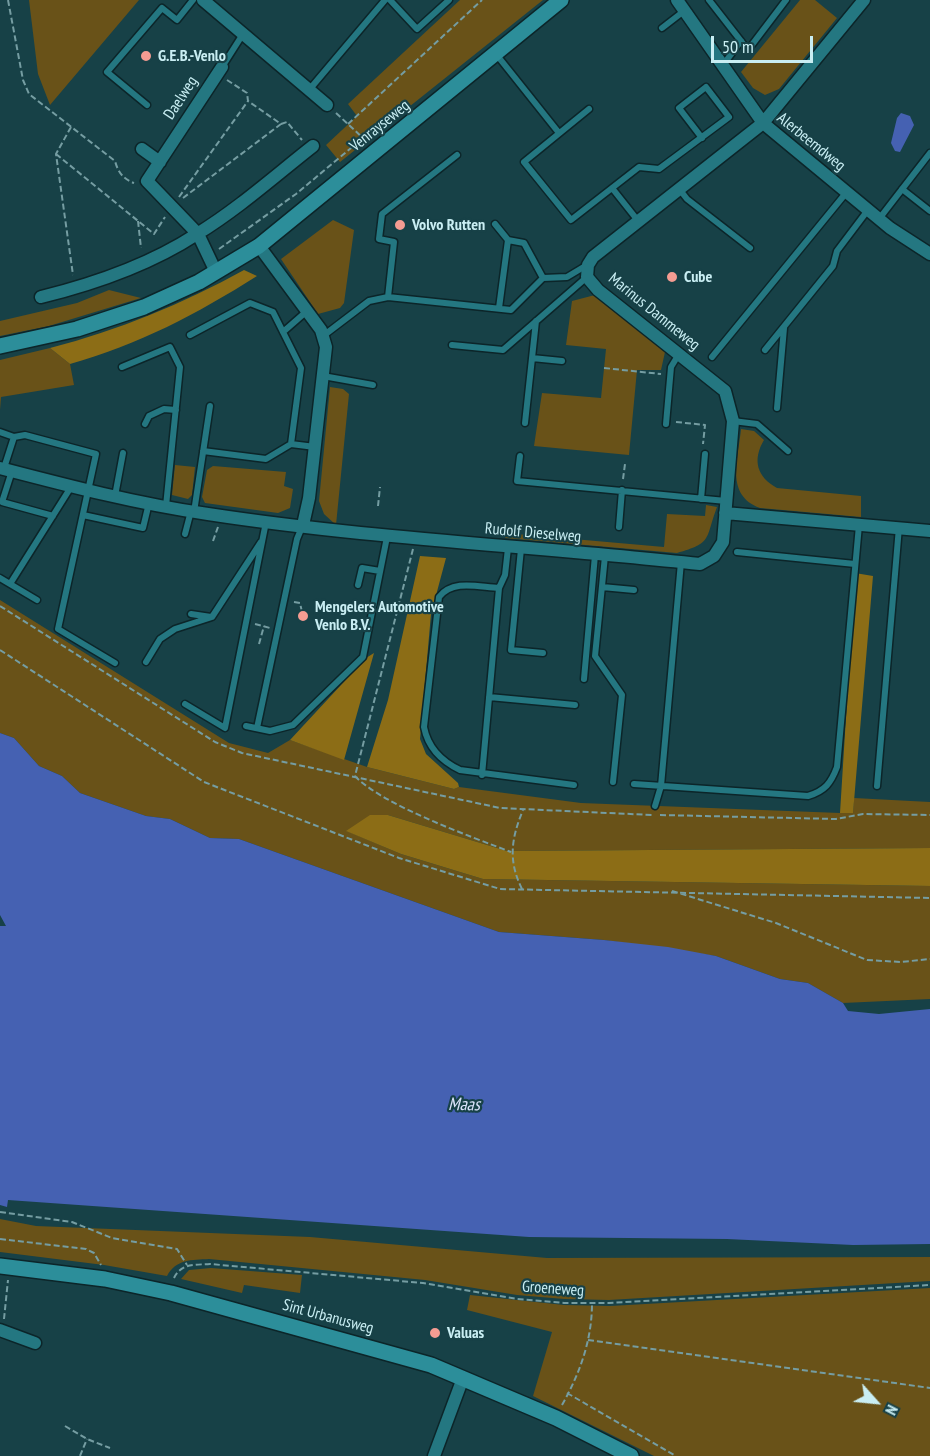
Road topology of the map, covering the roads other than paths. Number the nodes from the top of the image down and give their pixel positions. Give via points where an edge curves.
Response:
1 (193, 0) edge
2 (385, 0) edge
3 (390, 0) edge
4 (449, 0) edge
5 (561, 0) edge
6 (677, 0) edge
7 (710, 0) edge
8 (786, 0) edge
9 (864, 0) edge
10 (212, 3) edge
11 (685, 11) junction
12 (662, 28) dead end
13 (243, 34) junction
14 (741, 41) junction
15 (496, 54) junction
16 (723, 66) junction
17 (219, 70) joint
18 (309, 90) junction
19 (147, 105) dead end
20 (327, 105) road end
21 (589, 109) dead end
22 (763, 123) junction
23 (559, 133) junction
24 (702, 138) junction
25 (311, 147) road end
26 (142, 149) dead end
27 (930, 153) edge
28 (457, 155) dead end
29 (160, 162) junction
30 (612, 188) junction
31 (902, 189) junction
32 (680, 190) junction
33 (847, 192) junction
34 (868, 210) junction
35 (930, 211) edge
36 (879, 219) junction
37 (639, 222) junction
38 (495, 224) dead end
39 (198, 234) junction
40 (508, 240) junction
41 (259, 246) junction
42 (750, 248) dead end
43 (930, 254) edge
44 (588, 271) junction
45 (216, 272) junction
46 (543, 278) junction
47 (41, 297) dead end
48 (388, 297) junction
49 (499, 308) junction
50 (308, 311) junction
51 (536, 321) junction
52 (784, 327) junction
53 (283, 332) junction
54 (190, 335) dead end
55 (323, 336) junction
56 (452, 345) dead end
57 (0, 346) edge
58 (765, 350) dead end
59 (679, 354) junction
60 (712, 357) dead end
61 (532, 358) junction
62 (562, 361) dead end
63 (122, 367) dead end
64 (323, 376) junction
65 (373, 385) dead end
66 (210, 406) dead end
67 (777, 408) dead end
68 (176, 410) junction
69 (733, 421) junction
70 (145, 423) dead end
71 (525, 423) dead end
72 (666, 423) road end
73 (0, 432) edge
74 (14, 437) junction
75 (291, 444) junction
76 (315, 447) junction
77 (203, 451) junction
78 (788, 451) dead end
79 (123, 453) dead end
80 (705, 454) road end
81 (519, 456) dead end
82 (5, 469) edge
83 (71, 487) junction
84 (622, 490) junction
85 (88, 491) junction
86 (115, 496) junction
87 (701, 499) junction
88 (149, 503) junction
89 (166, 506) junction
90 (726, 507) junction
91 (192, 511) junction
92 (83, 515) junction
93 (53, 516) junction
94 (267, 521) junction
95 (859, 524) junction
96 (303, 525) junction
97 (620, 527) dead end
98 (899, 528) junction
99 (930, 531) edge
100 (185, 534) dead end
101 (387, 537) junction
102 (263, 539) junction
103 (514, 548) junction
104 (737, 552) dead end
105 (600, 555) junction
106 (681, 562) junction
107 (855, 564) junction
108 (380, 571) junction
109 (0, 578) edge
110 (10, 584) junction
111 (358, 585) dead end
112 (602, 587) junction
113 (499, 588) junction
114 (634, 590) dead end
115 (37, 600) dead end
116 (190, 614) dead end
117 (212, 617) junction
118 (543, 653) dead end
119 (146, 662) dead end
120 (114, 663) dead end
121 (584, 679) dead end
122 (489, 697) junction
123 (185, 704) dead end
124 (575, 705) dead end
125 (246, 726) dead end
126 (257, 728) junction
127 (483, 775) junction
128 (613, 782) dead end
129 (634, 784) dead end
130 (574, 785) dead end
131 (661, 786) junction
132 (877, 786) dead end
133 (655, 806) dead end
134 (0, 1266) edge
135 (2, 1326) edge
136 (35, 1343) dead end
137 (463, 1378) junction
138 (434, 1456) edge
139 (631, 1456) edge

1 - 19 lane via 177,20 162,8 106,72
2 - 18 lane
3 - 4 lane via 417,29
5 - 15 street, Venrayseweg
6 - 11 street, Alerbeemdweg
7 - 14 lane
8 - 14 lane via 748,50
9 - 22 street, Marinus Dammeweg
10 - 13 street
11 - 12 lane
11 - 16 street, Alerbeemdweg
13 - 17 lane, Daelweg
13 - 18 street
14 - 16 lane
15 - 23 lane
15 - 41 street, Venrayseweg
16 - 22 street, Alerbeemdweg
17 - 29 street, Daelweg
18 - 20 street
21 - 23 lane
22 - 32 street, Marinus Dammeweg
22 - 33 street, Alerbeemdweg
23 - 30 lane via 524,162 571,220
24 - 24 lane via 679,108 706,87 729,117
24 - 30 lane via 659,169 639,167
25 - 39 street
26 - 29 street
27 - 31 lane
28 - 48 lane via 382,214 379,239 394,242
29 - 39 street, Daelweg via 147,181
30 - 37 lane
31 - 35 lane
31 - 36 lane
32 - 37 street, Marinus Dammeweg
32 - 42 lane
33 - 34 street, Alerbeemdweg
33 - 60 lane
34 - 36 street, Alerbeemdweg
34 - 52 lane via 837,251 833,266
36 - 43 street, Alerbeemdweg
37 - 44 street, Marinus Dammeweg via 593,257
38 - 40 lane
39 - 45 street
39 - 47 street via 151,259 75,289
40 - 46 lane via 524,243
40 - 49 lane
41 - 45 street, Venrayseweg
41 - 50 street
44 - 46 lane
44 - 51 lane
44 - 59 street, Marinus Dammeweg via 598,290
45 - 57 street, Venrayseweg via 144,307 77,329
46 - 49 lane via 511,310
48 - 49 lane
48 - 55 lane via 369,301
50 - 53 lane
50 - 55 street
51 - 56 lane via 503,350
51 - 61 lane
52 - 58 lane
52 - 67 lane
53 - 54 lane via 273,312 250,303
53 - 75 lane via 301,368
55 - 64 street
59 - 69 street, Marinus Dammeweg via 724,391
59 - 72 lane via 670,375
61 - 62 lane
61 - 71 lane
63 - 68 lane via 170,347 180,368
64 - 65 lane
64 - 76 street
66 - 77 lane
68 - 70 lane via 164,409 149,416
68 - 89 lane
69 - 78 lane via 758,424
69 - 90 street, Marinus Dammeweg
73 - 74 lane
74 - 82 lane
74 - 85 lane via 25,435 96,454
75 - 76 lane
75 - 77 lane via 266,459
76 - 96 street
77 - 91 lane
79 - 86 lane
80 - 87 lane
81 - 84 lane via 517,481
82 - 83 street, Rudolf Dieselweg
82 - 93 lane via 2,502
83 - 85 street, Rudolf Dieselweg
83 - 93 lane
84 - 87 lane
84 - 97 lane
85 - 86 street, Rudolf Dieselweg
85 - 92 lane
86 - 88 street, Rudolf Dieselweg
87 - 90 lane
88 - 89 street, Rudolf Dieselweg
88 - 92 lane via 143,528
89 - 91 street, Rudolf Dieselweg
90 - 95 street
90 - 106 street, Rudolf Dieselweg via 723,542 714,556 700,564
91 - 94 street, Rudolf Dieselweg
91 - 100 lane
92 - 120 lane via 58,629
93 - 110 lane
94 - 96 street, Rudolf Dieselweg
94 - 102 lane
95 - 98 street
95 - 107 lane
96 - 101 street, Rudolf Dieselweg
96 - 126 lane
98 - 99 street
98 - 132 lane
101 - 103 street, Rudolf Dieselweg
101 - 108 lane
102 - 117 lane
102 - 123 lane via 225,728
103 - 105 street, Rudolf Dieselweg
103 - 113 lane
103 - 118 lane via 511,650
104 - 107 lane
105 - 106 street, Rudolf Dieselweg
105 - 112 lane
105 - 121 lane
106 - 131 lane
107 - 131 lane via 837,767 822,792 808,796
108 - 111 lane via 362,568
108 - 126 lane via 363,657 293,725 270,731
109 - 110 lane
110 - 115 lane
112 - 114 lane
112 - 128 lane via 595,656 622,695
113 - 122 lane
113 - 127 lane via 454,585 445,589 437,603 424,727 427,741 449,765
116 - 117 lane
117 - 119 lane via 175,629 160,639
122 - 124 lane
122 - 127 lane
125 - 126 lane
127 - 130 lane
129 - 131 lane
131 - 133 lane
134 - 137 street, Sint Urbanusweg via 105,1279 171,1293 431,1365
135 - 136 street
137 - 138 street
137 - 139 street, Sint Urbanusweg

